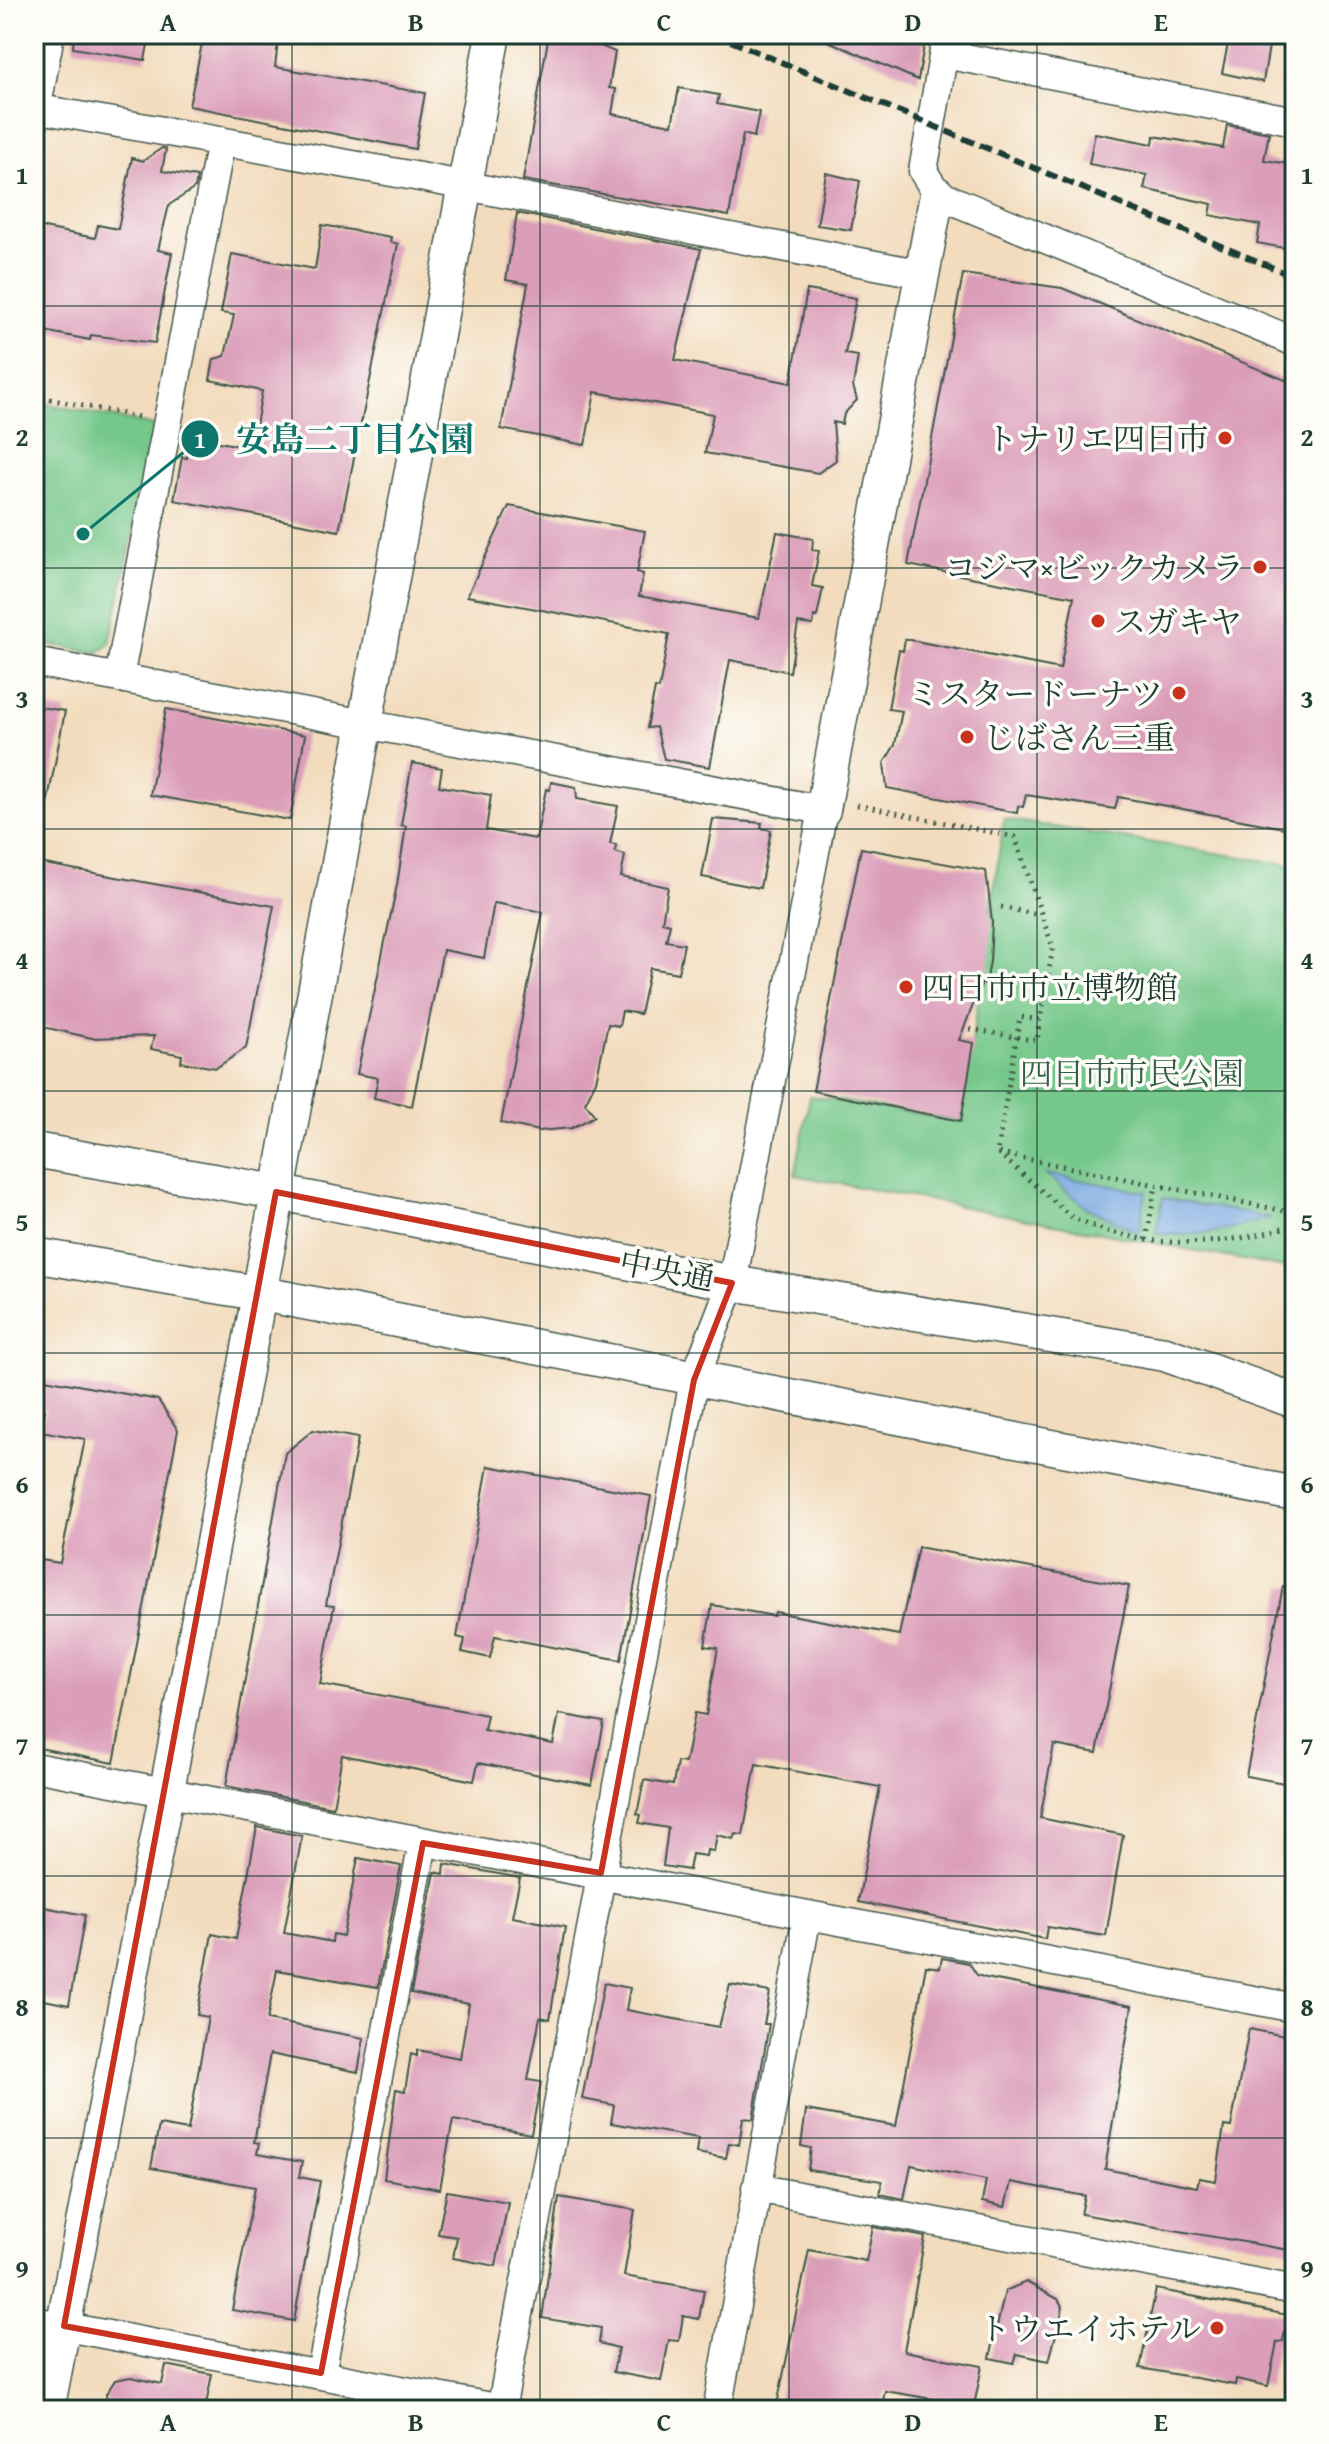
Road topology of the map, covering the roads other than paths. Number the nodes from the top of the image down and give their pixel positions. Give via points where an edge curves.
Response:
1 (50, 34) edge
2 (493, 34) edge
3 (946, 44) edge
4 (35, 113) edge
5 (1295, 121) edge
6 (221, 141) junction
7 (464, 186) junction
8 (937, 194) junction
9 (922, 274) junction
10 (1295, 342) edge
11 (34, 662) edge
12 (119, 678) junction
13 (363, 725) junction
14 (838, 807) junction
15 (34, 1150) edge
16 (276, 1192) junction
17 (34, 1255) edge
18 (732, 1283) junction
19 (257, 1293) junction
20 (694, 1380) junction
21 (1295, 1401) edge
22 (1295, 1494) edge
23 (34, 1767) edge
24 (167, 1790) junction
25 (423, 1843) junction
26 (601, 1873) junction
27 (807, 1915) junction
28 (1295, 2008) edge
29 (756, 2188) junction
30 (1295, 2290) edge
31 (49, 2324) edge
32 (321, 2373) junction
33 (47, 2410) edge
34 (503, 2410) edge
35 (717, 2410) edge

1 - 4 street
2 - 7 street
3 - 5 street
3 - 8 street via 923,171
4 - 6 street
6 - 7 street
6 - 12 street
7 - 9 street
7 - 13 street
8 - 9 street
8 - 10 street
9 - 14 street
11 - 12 street
12 - 13 street
13 - 14 street
13 - 16 street
14 - 18 street
15 - 16 street, 中央通
16 - 18 street, 中央通
16 - 19 street
17 - 19 street
18 - 20 street
18 - 21 street, 中央通 via 1165,1354
19 - 20 street
19 - 24 street
20 - 22 street
20 - 26 street
23 - 24 street
24 - 25 street
24 - 31 street
25 - 26 street
25 - 32 street
26 - 27 street
26 - 34 street
27 - 28 street
27 - 29 street
29 - 30 street
29 - 35 street
31 - 32 street
31 - 33 street
32 - 34 street

